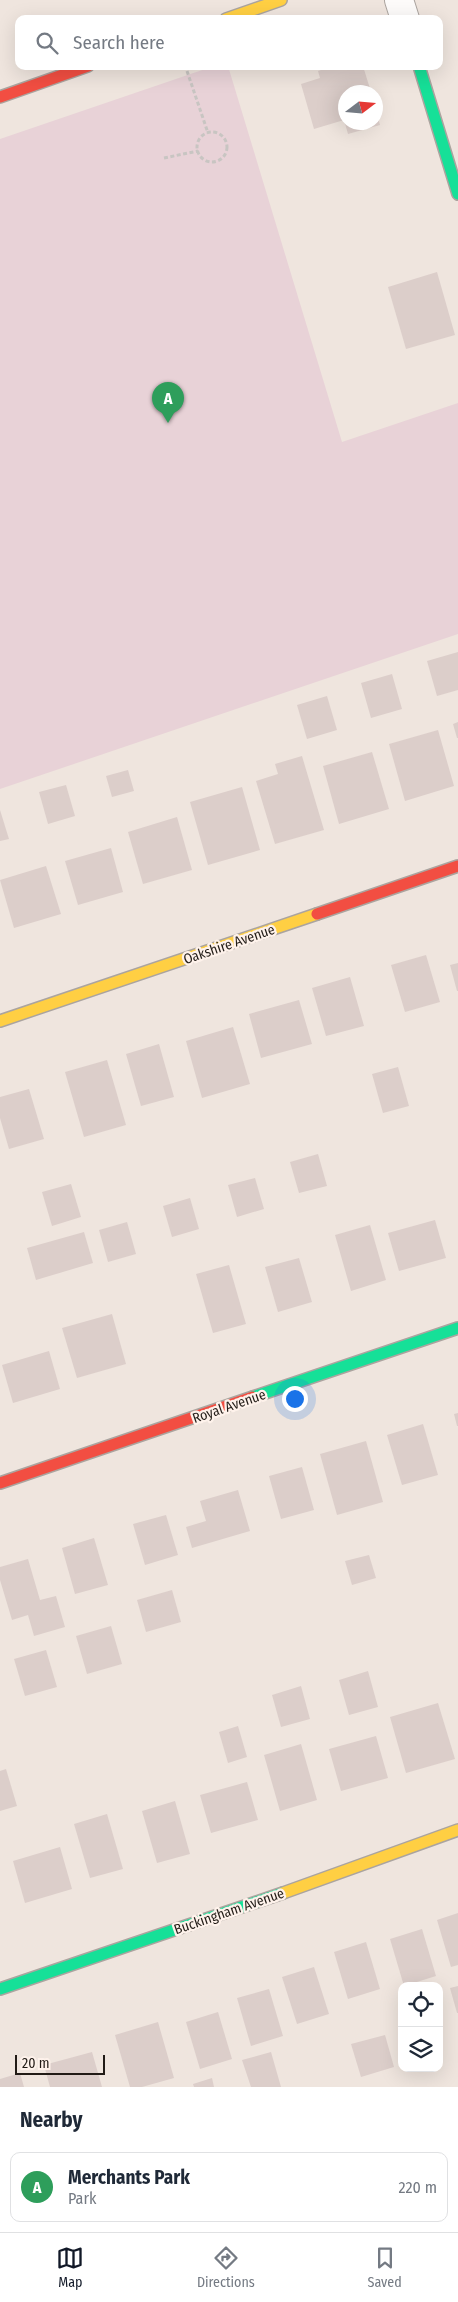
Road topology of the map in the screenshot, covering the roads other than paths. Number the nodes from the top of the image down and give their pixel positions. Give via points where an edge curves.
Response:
1 (281, 0) edge
2 (399, 0) edge
3 (238, 15) edge
4 (404, 15) edge
5 (76, 70) edge
6 (420, 70) edge
7 (0, 96) edge
8 (458, 194) edge
9 (458, 866) edge
10 (0, 1021) edge
11 (458, 1328) edge
12 (0, 1483) edge
13 (458, 1830) edge
14 (0, 1989) edge

1 - 3 street
2 - 4 street
5 - 7 street
6 - 8 street
9 - 10 street, Oakshire Avenue
11 - 12 street, Royal Avenue
13 - 14 street, Buckingham Avenue

